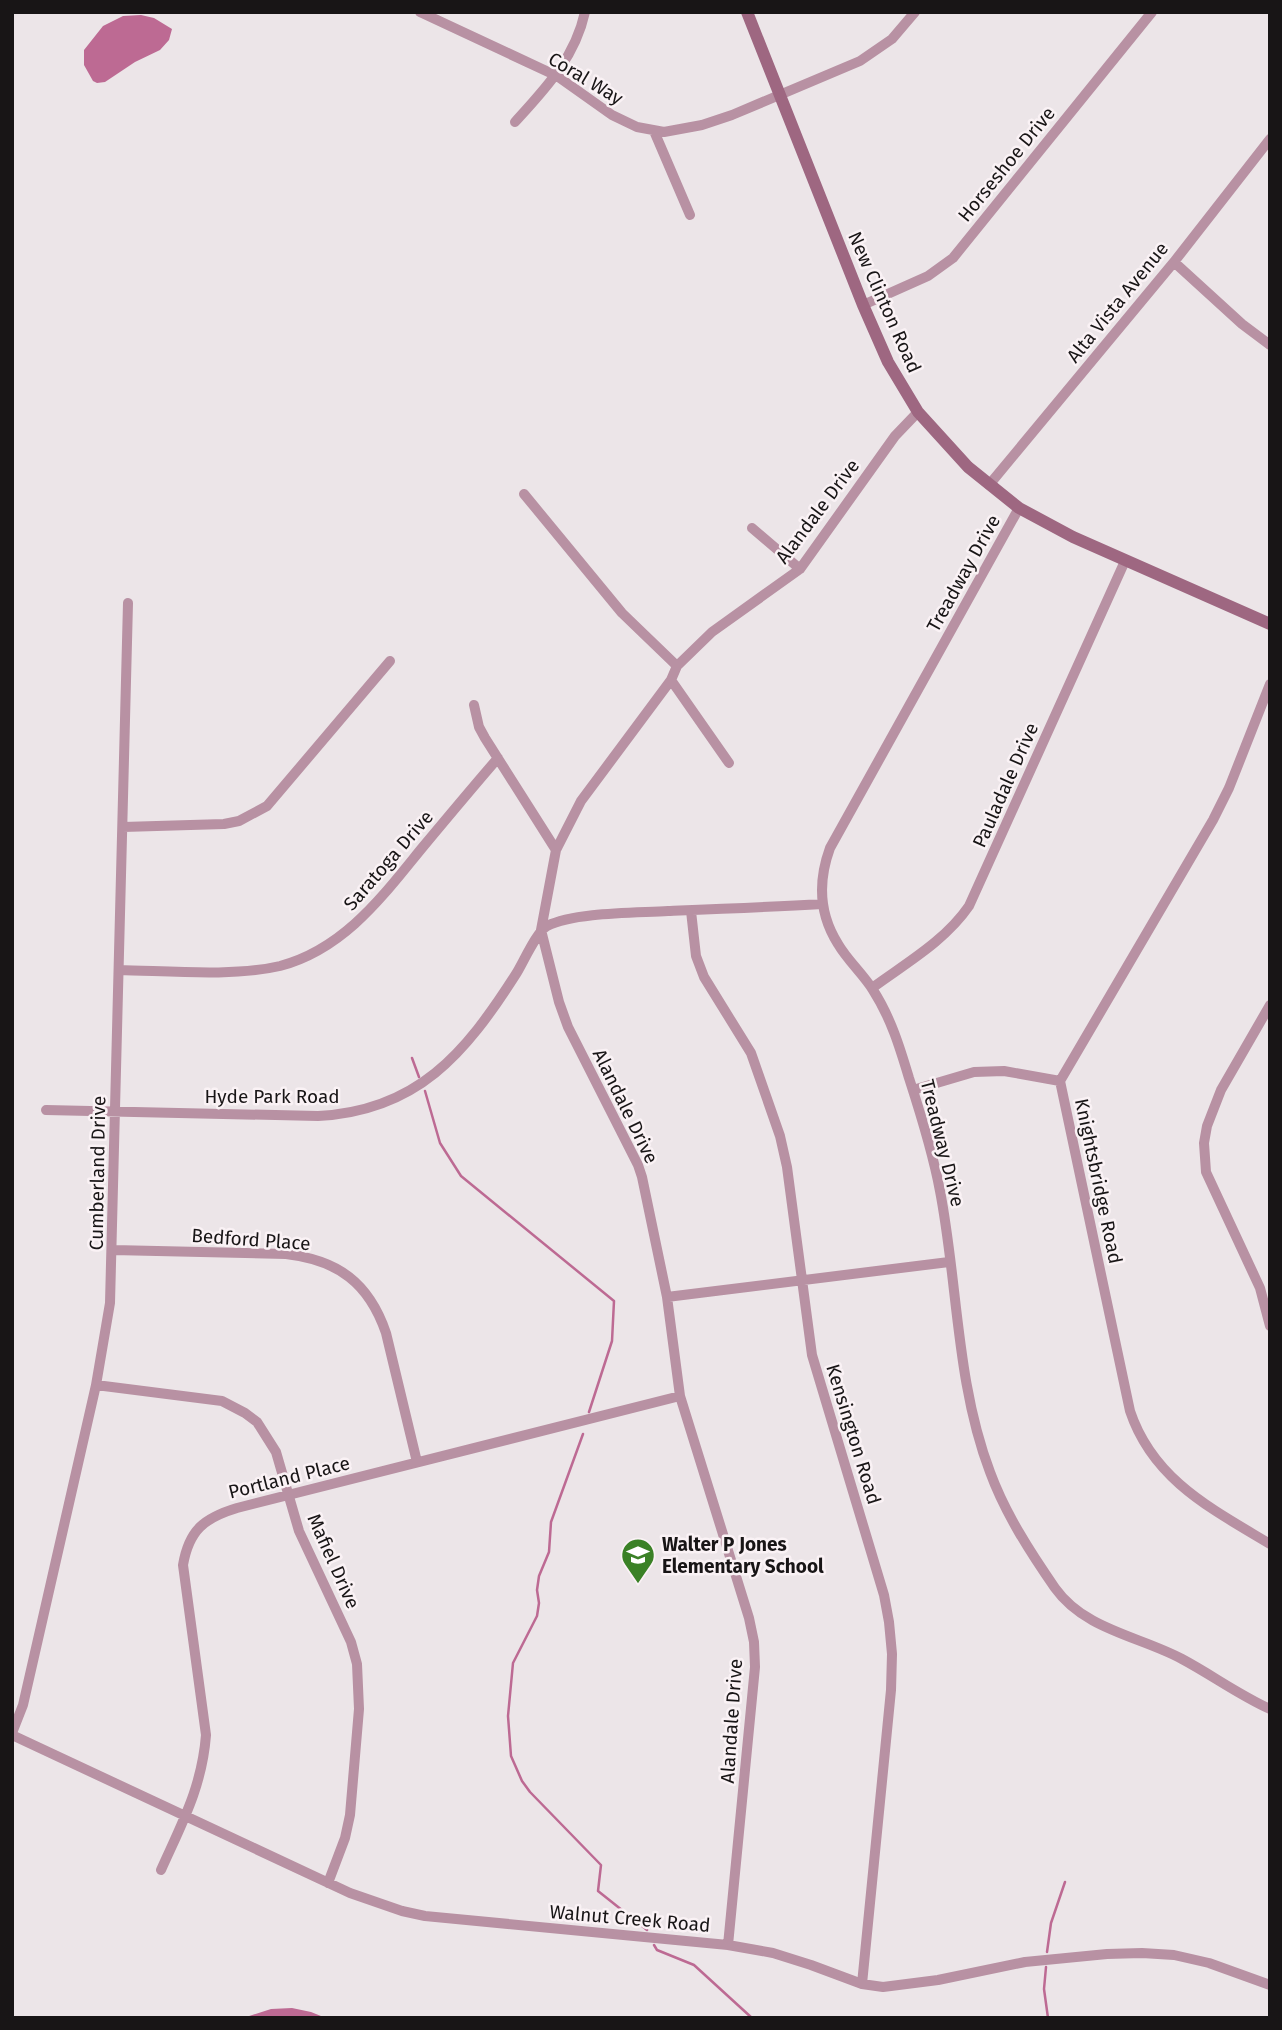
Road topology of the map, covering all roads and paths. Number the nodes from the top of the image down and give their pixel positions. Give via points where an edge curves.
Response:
1 (420, 12) edge
2 (584, 12) edge
3 (747, 12) edge
4 (915, 12) edge
5 (1152, 12) edge
6 (556, 76) junction
7 (780, 94) junction
8 (515, 122) dead end
9 (654, 131) junction
10 (1270, 139) edge
11 (690, 215) dead end
12 (1174, 262) junction
13 (863, 305) junction
14 (1270, 345) edge
15 (918, 412) junction
16 (989, 485) junction
17 (524, 494) dead end
18 (1019, 508) junction
19 (752, 528) dead end
20 (1125, 561) junction
21 (800, 569) junction
22 (128, 603) dead end
23 (1270, 624) edge
24 (390, 661) dead end
25 (677, 666) junction
26 (671, 680) junction
27 (1270, 684) edge
28 (474, 705) dead end
29 (498, 758) junction
30 (729, 763) dead end
31 (123, 827) junction
32 (555, 850) junction
33 (822, 904) junction
34 (691, 911) junction
35 (541, 930) junction
36 (119, 970) junction
37 (872, 988) junction
38 (1270, 1005) edge
39 (1060, 1081) junction
40 (913, 1090) junction
41 (46, 1110) dead end
42 (116, 1111) junction
43 (113, 1250) junction
44 (949, 1262) junction
45 (803, 1281) junction
46 (667, 1297) junction
47 (1270, 1326) edge
48 (96, 1385) junction
49 (680, 1396) junction
50 (417, 1462) junction
51 (289, 1494) junction
52 (1270, 1544) edge
53 (1270, 1709) edge
54 (12, 1734) edge
55 (186, 1816) junction
56 (161, 1870) dead end
57 (328, 1883) junction
58 (729, 1945) junction
59 (862, 1984) junction
60 (1270, 1985) edge

1 - 6 street, Coral Way
2 - 6 street via 577,37
3 - 7 street, New Clinton Road
4 - 7 street via 872,54
5 - 13 street, Horseshoe Drive via 953,258 928,276
6 - 8 street
6 - 9 street, Coral Way via 612,115
7 - 9 street, Coral Way via 702,125
7 - 13 street, New Clinton Road
9 - 11 street
10 - 12 street, Alta Vista Avenue
12 - 14 street
12 - 16 street, Alta Vista Avenue
13 - 15 street, New Clinton Road via 888,362
15 - 16 street, New Clinton Road via 951,451
15 - 21 street, Alandale Drive via 894,436
16 - 18 street, New Clinton Road
17 - 25 street via 622,613
18 - 20 street, New Clinton Road
18 - 33 street, Treadway Drive via 830,848 822,875
19 - 21 street
20 - 23 street, New Clinton Road
20 - 37 street, Pauladale Drive via 969,906 937,940
21 - 25 street, Alandale Drive via 712,632
22 - 31 street, Cumberland Drive
24 - 31 street via 267,806 224,824
25 - 26 street, Alandale Drive
26 - 30 street
26 - 32 street, Alandale Drive via 594,780
27 - 39 street, Knightsbridge Road via 1213,820
28 - 29 street via 480,727
29 - 32 street
29 - 36 street, Saratoga Drive via 367,914 335,941 309,955 262,969
31 - 36 street, Cumberland Drive
32 - 35 street, Alandale Drive
33 - 34 street
33 - 37 street, Treadway Drive via 838,946
34 - 35 street via 578,918
34 - 45 street, Kensington Road via 696,956 704,977 751,1053 780,1136
35 - 42 street, Hyde Park Road via 510,984 466,1042 430,1078 391,1101 342,1115 318,1116
35 - 46 street, Alandale Drive via 568,1027 638,1165
36 - 42 street, Cumberland Drive
37 - 40 street, Treadway Drive via 896,1035
38 - 47 street via 1221,1090 1204,1143 1206,1172 1260,1288
39 - 40 street via 1004,1071 974,1072
39 - 52 street, Knightsbridge Road via 1135,1426 1147,1450 1171,1477 1206,1505
40 - 44 street, Treadway Drive via 940,1191
41 - 42 street, Hyde Park Road
42 - 43 street, Cumberland Drive
43 - 48 street, Cumberland Drive via 108,1325
43 - 50 street, Bedford Place via 286,1254 309,1257 353,1279 383,1324
44 - 45 street
44 - 53 street, Treadway Drive via 976,1430 989,1470 1004,1505 1056,1589 1089,1619 1163,1650
45 - 46 street
45 - 59 street, Kensington Road via 812,1355 889,1622 891,1690
46 - 49 street, Alandale Drive
48 - 51 street, Mafiel Drive via 202,1397 245,1413 265,1432 276,1452
48 - 54 street, Cumberland Drive via 23,1705
49 - 50 street, Portland Place
49 - 58 street, Alandale Drive via 754,1642
50 - 51 street, Portland Place
51 - 55 street, Portland Place via 215,1514 196,1530 185,1550 184,1576 206,1735 201,1778
51 - 57 street, Mafiel Drive via 299,1531 357,1664 359,1709 350,1815
54 - 55 street, Walnut Creek Road
55 - 56 street, Portland Place
55 - 57 street, Walnut Creek Road
57 - 58 street, Walnut Creek Road via 377,1904 425,1916
58 - 59 street, Walnut Creek Road via 785,1957
59 - 60 street, Walnut Creek Road via 883,1987 1025,1962 1142,1953 1209,1963

